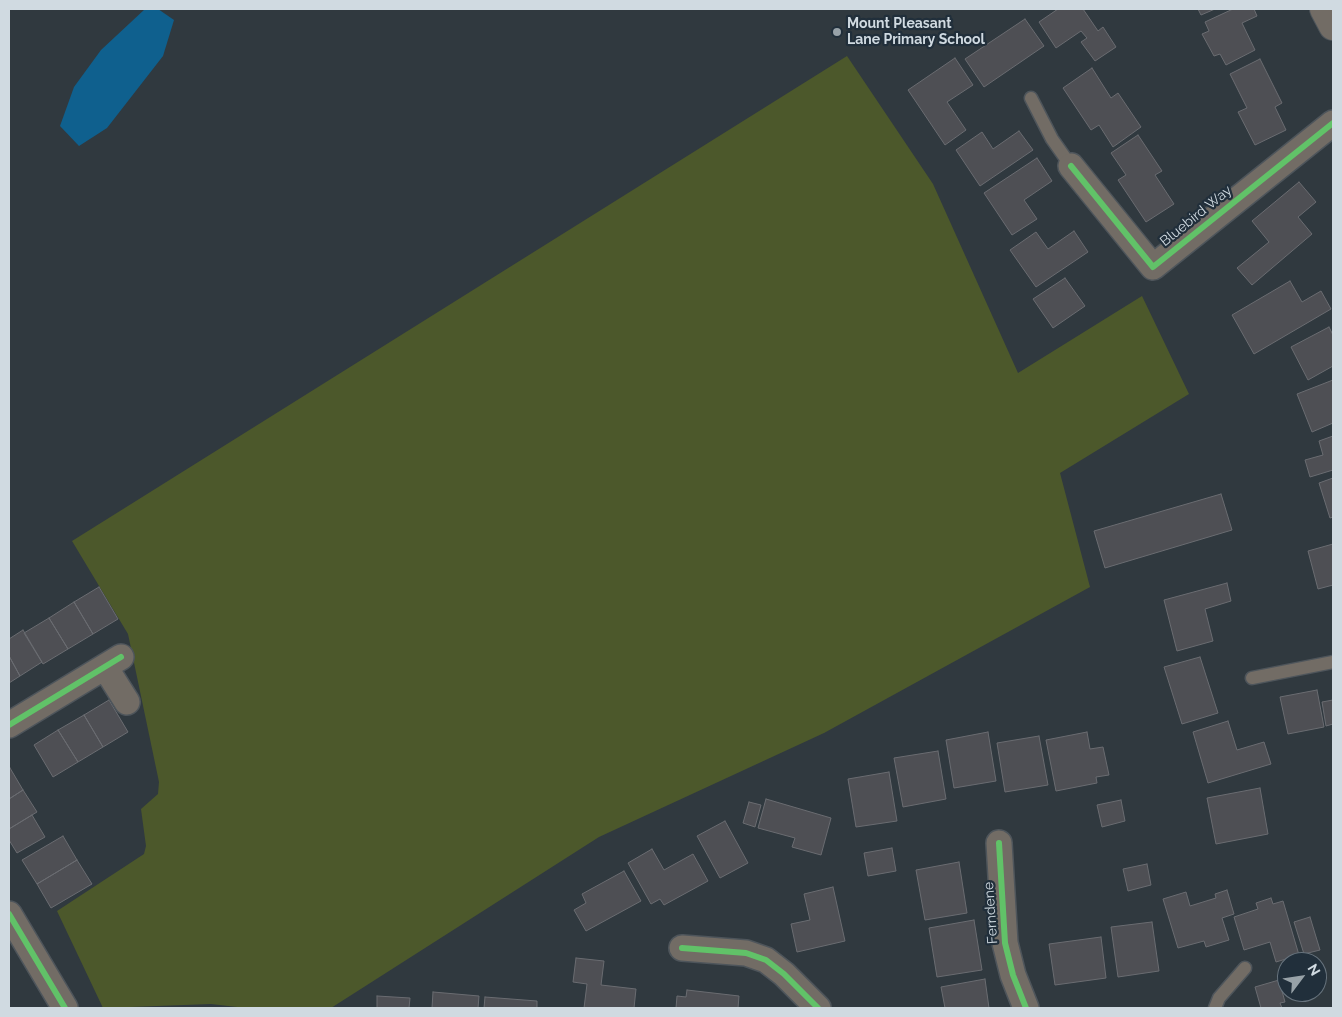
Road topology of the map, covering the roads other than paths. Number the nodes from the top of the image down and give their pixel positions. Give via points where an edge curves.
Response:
1 (1324, 9) edge
2 (1333, 26) edge
3 (1031, 98) dead end
4 (1333, 123) edge
5 (1071, 166) joint
6 (1333, 662) edge
7 (1252, 678) dead end
8 (127, 702) dead end
9 (9, 726) edge
10 (999, 843) dead end
11 (9, 914) edge
12 (682, 948) dead end
13 (1245, 968) dead end
14 (65, 1008) edge
15 (818, 1008) edge
16 (1026, 1008) edge
17 (1215, 1008) edge

1 - 2 street
3 - 5 lane, Bluebird Way
4 - 5 street, Bluebird Way via 1153,267
6 - 7 lane
8 - 9 street via 113,662
10 - 16 street, Ferndene via 1005,943
11 - 14 street
12 - 15 street via 746,953 766,960
13 - 17 lane via 1219,998

